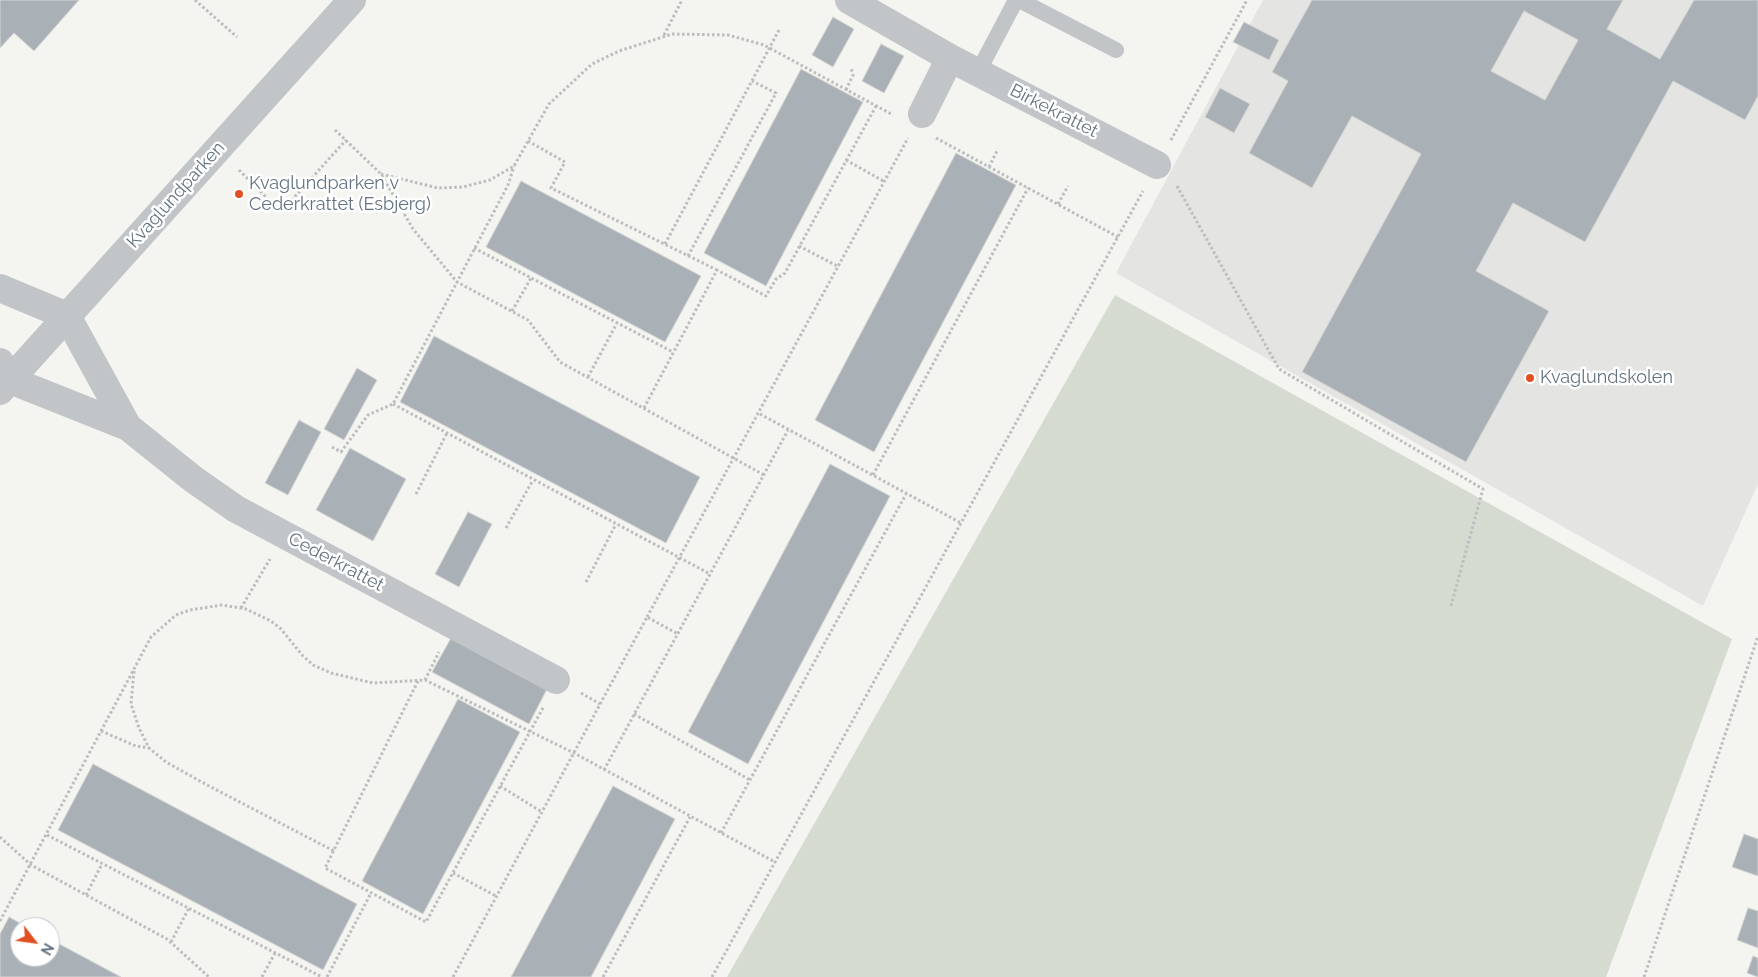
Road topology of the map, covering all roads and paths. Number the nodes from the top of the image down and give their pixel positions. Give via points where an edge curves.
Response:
1 (195, 0) edge
2 (352, 0) edge
3 (682, 0) edge
4 (848, 0) edge
5 (1017, 0) edge
6 (1247, 0) edge
7 (779, 30) dead end
8 (663, 35) junction
9 (237, 37) dead end
10 (769, 48) junction
11 (1116, 50) dead end
12 (950, 58) junction
13 (851, 68) dead end
14 (978, 72) junction
15 (752, 81) junction
16 (846, 90) junction
17 (876, 106) junction
18 (918, 120) junction
19 (335, 130) dead end
20 (346, 140) junction
21 (528, 141) junction
22 (218, 149) junction
23 (998, 149) dead end
24 (846, 160) junction
25 (1157, 165) junction
26 (514, 166) junction
27 (988, 167) junction
28 (381, 174) junction
29 (885, 182) junction
30 (1068, 186) dead end
31 (1028, 188) junction
32 (1058, 204) junction
33 (1118, 237) junction
34 (665, 244) junction
35 (799, 246) junction
36 (474, 248) junction
37 (688, 256) junction
38 (839, 267) junction
39 (717, 270) junction
40 (531, 278) junction
41 (458, 282) junction
42 (0, 288) edge
43 (512, 311) junction
44 (67, 316) junction
45 (617, 322) junction
46 (673, 352) junction
47 (588, 377) junction
48 (3, 378) edge
49 (393, 404) junction
50 (644, 408) junction
51 (760, 414) junction
52 (128, 427) junction
53 (788, 430) junction
54 (447, 433) junction
55 (332, 447) dead end
56 (735, 458) junction
57 (764, 475) junction
58 (873, 476) junction
59 (533, 480) junction
60 (416, 494) dead end
61 (906, 494) junction
62 (961, 523) junction
63 (616, 524) junction
64 (506, 528) dead end
65 (284, 534) junction
66 (679, 558) junction
67 (710, 574) junction
68 (586, 582) dead end
69 (1452, 606) dead end
70 (241, 608) junction
71 (648, 617) junction
72 (678, 634) junction
73 (1758, 636) edge
74 (134, 667) junction
75 (418, 681) junction
76 (553, 688) joint
77 (634, 714) junction
78 (101, 731) junction
79 (529, 732) junction
80 (149, 748) junction
81 (574, 753) junction
82 (604, 770) junction
83 (750, 780) junction
84 (500, 786) junction
85 (542, 812) junction
86 (690, 817) junction
87 (721, 833) junction
88 (47, 834) junction
89 (0, 837) edge
90 (334, 851) junction
91 (775, 862) junction
92 (31, 864) junction
93 (102, 864) junction
94 (453, 873) junction
95 (371, 893) junction
96 (86, 894) junction
97 (496, 896) junction
98 (189, 908) junction
99 (0, 921) edge
100 (171, 942) junction
101 (275, 953) junction
102 (209, 977) edge
103 (262, 977) edge
104 (322, 977) edge
105 (327, 977) edge
106 (453, 977) edge
107 (603, 977) edge
108 (712, 977) edge
109 (1644, 977) edge

1 - 9 path
2 - 22 street, Kvaglundparken
3 - 8 path
4 - 12 street, Birkekrattet
5 - 11 lane
5 - 14 lane
6 - 25 path
7 - 10 path
8 - 10 path via 728,35
8 - 21 path via 592,64 549,104
10 - 15 path
10 - 16 path
12 - 14 street, Birkekrattet
12 - 18 street
13 - 16 path via 853,75
14 - 25 street, Birkekrattet
15 - 34 path
15 - 37 path via 776,94
16 - 17 path
17 - 18 path
17 - 24 path
18 - 27 path
18 - 29 path
19 - 20 path
20 - 22 path via 281,212
20 - 28 path
21 - 26 path
21 - 34 path via 566,162 552,188
22 - 44 street, Kvaglundparken
23 - 27 path
24 - 29 path
24 - 35 path
25 - 33 path
25 - 69 path via 1175,182 1279,369 1483,489
26 - 28 path via 490,180 463,187 438,188
26 - 36 path via 508,185
27 - 31 path
28 - 41 path via 413,229
29 - 38 path
30 - 32 path
31 - 32 path
31 - 58 path
32 - 33 path
33 - 62 path
34 - 37 path
35 - 38 path
35 - 39 path via 785,273 766,296
36 - 40 path
36 - 41 path
37 - 39 path
38 - 51 path
39 - 46 path
40 - 43 path
40 - 45 path
41 - 43 path
41 - 49 path
42 - 44 street
43 - 47 path via 528,320 560,362
44 - 48 street, Kvaglundparken
44 - 52 street, Cederkrattet
45 - 46 path
45 - 47 path
46 - 50 path
47 - 50 path
48 - 52 street, Cederkrattet
49 - 54 path
49 - 55 path via 368,415 341,452
50 - 56 path
51 - 53 path
51 - 56 path
52 - 65 street, Cederkrattet via 229,504
53 - 57 path
53 - 58 path
54 - 59 path
54 - 60 path
56 - 57 path
56 - 66 path
57 - 67 path
58 - 61 path
59 - 63 path
59 - 64 path
61 - 62 path
61 - 83 path
62 - 91 path
63 - 66 path
63 - 68 path
65 - 70 path
65 - 76 street, Cederkrattet
66 - 67 path
66 - 71 path
67 - 72 path
70 - 74 path via 222,605 176,615 151,637
70 - 75 path via 271,621 313,665 331,673 373,683
71 - 72 path
71 - 81 path
72 - 77 path
73 - 109 path
74 - 78 path
74 - 80 path via 131,704
75 - 79 path via 425,680
75 - 90 path
76 - 79 path
77 - 82 path
77 - 83 path
78 - 80 path
78 - 88 path
79 - 81 path
79 - 84 path
80 - 90 path via 166,762 207,785
81 - 82 path
81 - 85 path
82 - 86 path
83 - 87 path
84 - 85 path
84 - 94 path
85 - 97 path
86 - 87 path
86 - 107 path
87 - 91 path
88 - 92 path
88 - 93 path
89 - 92 path
90 - 95 path via 325,868
91 - 108 path
92 - 96 path
92 - 99 path
93 - 96 path
93 - 98 path
94 - 95 path via 426,922
94 - 97 path
95 - 105 path
96 - 100 path
97 - 106 path
98 - 100 path
98 - 101 path
100 - 102 path
101 - 103 path
101 - 104 path

